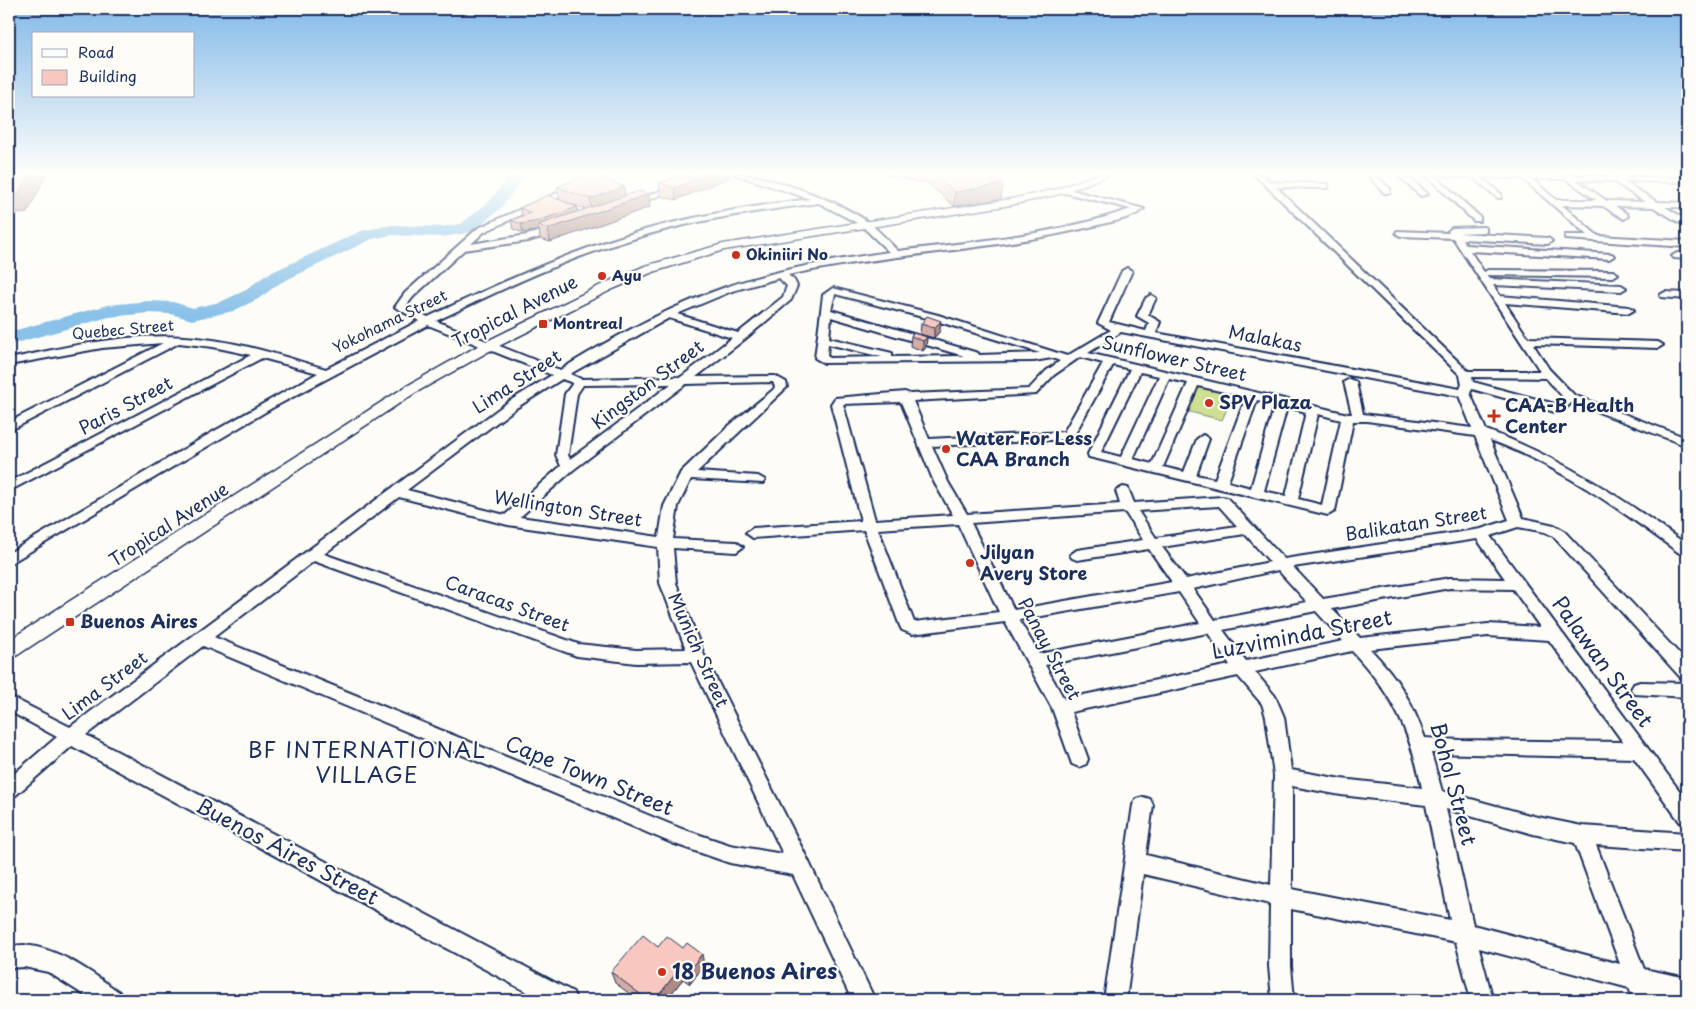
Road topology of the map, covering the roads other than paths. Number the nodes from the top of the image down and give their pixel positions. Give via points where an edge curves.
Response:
1 (501, 221) edge
2 (684, 221) edge
3 (859, 221) edge
4 (883, 221) edge
5 (1097, 221) edge
6 (1305, 221) edge
7 (1577, 221) edge
8 (864, 224) junction
9 (567, 225) edge
10 (1484, 230) dead end
11 (1400, 233) dead end
12 (1456, 237) junction
13 (1568, 237) dead end
14 (1596, 239) junction
15 (1548, 241) dead end
16 (1687, 244) edge
17 (460, 248) junction
18 (1463, 248) junction
19 (897, 255) junction
20 (1609, 256) dead end
21 (1677, 256) dead end
22 (1687, 256) edge
23 (1127, 271) dead end
24 (1480, 272) junction
25 (1613, 274) dead end
26 (782, 275) junction
27 (1486, 282) junction
28 (1621, 288) dead end
29 (1665, 295) dead end
30 (1687, 296) edge
31 (1152, 298) dead end
32 (1498, 299) junction
33 (1629, 310) dead end
34 (826, 312) junction
35 (669, 315) junction
36 (428, 321) junction
37 (1119, 329) junction
38 (1150, 335) junction
39 (741, 337) junction
40 (176, 340) junction
41 (823, 340) junction
42 (1525, 341) junction
43 (1658, 345) dead end
44 (488, 346) junction
45 (1053, 354) junction
46 (1079, 354) junction
47 (259, 355) junction
48 (988, 359) junction
49 (909, 360) junction
50 (1068, 360) junction
51 (9, 362) edge
52 (1109, 362) junction
53 (1136, 368) junction
54 (326, 372) junction
55 (560, 374) junction
56 (1165, 375) junction
57 (1549, 375) junction
58 (684, 380) junction
59 (580, 382) junction
60 (1194, 382) junction
61 (1350, 382) dead end
62 (1466, 384) junction
63 (1253, 395) junction
64 (906, 396) junction
65 (1570, 397) junction
66 (1282, 402) junction
67 (1313, 410) junction
68 (1353, 417) junction
69 (9, 427) edge
70 (1481, 433) junction
71 (1202, 440) dead end
72 (1687, 442) edge
73 (924, 444) junction
74 (1094, 454) joint
75 (1126, 462) junction
76 (568, 467) junction
77 (1156, 469) junction
78 (686, 475) junction
79 (1188, 477) junction
80 (758, 480) dead end
81 (1220, 485) junction
82 (9, 487) edge
83 (397, 492) junction
84 (1256, 494) junction
85 (1126, 498) junction
86 (1291, 502) junction
87 (962, 518) junction
88 (508, 520) junction
89 (1518, 522) junction
90 (869, 525) junction
91 (1250, 529) junction
92 (753, 534) dead end
93 (1481, 534) junction
94 (665, 543) junction
95 (1152, 544) junction
96 (736, 547) dead end
97 (1687, 552) edge
98 (311, 555) junction
99 (1077, 555) dead end
100 (9, 559) edge
101 (1282, 564) junction
102 (1518, 584) junction
103 (1184, 587) junction
104 (1320, 605) junction
105 (1009, 616) junction
106 (1212, 627) junction
107 (1554, 634) junction
108 (200, 638) junction
109 (1356, 644) junction
110 (9, 650) edge
111 (696, 655) junction
112 (1034, 661) junction
113 (1242, 669) junction
114 (1687, 673) edge
115 (1640, 689) dead end
116 (1687, 690) edge
117 (9, 703) edge
118 (1060, 708) junction
119 (70, 737) junction
120 (1420, 744) junction
121 (1639, 750) junction
122 (1080, 759) dead end
123 (1283, 776) junction
124 (9, 789) edge
125 (1434, 798) junction
126 (1143, 805) dead end
127 (1687, 816) edge
128 (1582, 835) junction
129 (1687, 842) edge
130 (1135, 862) junction
131 (801, 867) junction
132 (1281, 897) junction
133 (1464, 933) junction
134 (9, 957) edge
135 (1636, 979) junction
136 (1687, 988) edge
137 (111, 1000) edge
138 (565, 1000) edge
139 (864, 1000) edge
140 (1114, 1000) edge
141 (1283, 1000) edge
142 (1482, 1000) edge
143 (1645, 1000) edge

1 - 17 street via 481,230
2 - 36 street, Yokohama Street via 556,262
3 - 8 street
4 - 8 street, Tropical Avenue
5 - 19 street, Lima Street via 1066,230
6 - 62 street, Balikatan Street
7 - 14 street
8 - 19 street
8 - 44 street, Tropical Avenue via 760,239 685,257 609,286
9 - 17 street via 528,238
10 - 12 street via 1453,229
11 - 12 street
12 - 15 street
12 - 18 street
13 - 14 street
14 - 16 street
17 - 36 street via 402,304 403,310
18 - 20 street
18 - 24 street
19 - 26 street, Lima Street
21 - 22 street
23 - 37 street via 1103,323
24 - 25 street
24 - 27 street
26 - 35 street, Lima Street via 716,294
26 - 39 street, Kingston Street via 792,286 787,298
27 - 28 street
27 - 32 street
29 - 30 street
31 - 38 street via 1142,316 1155,322
32 - 33 street
32 - 42 street
34 - 41 street
34 - 45 street via 828,295 833,291 934,317
34 - 48 street
35 - 39 street
35 - 55 street, Lima Street
36 - 44 street
36 - 54 street, Yokohama Street
37 - 38 street, Malakas
37 - 46 street
38 - 62 street, Malakas
39 - 58 street, Kingston Street
40 - 47 street, Quebec Street via 198,341
40 - 51 street, Quebec Street via 100,344
40 - 69 street
41 - 49 street
41 - 49 street via 822,358 825,360
42 - 43 street
42 - 57 street
44 - 55 street
44 - 110 street, Tropical Avenue via 372,414
45 - 48 street via 1034,358
45 - 50 street
46 - 50 street
46 - 52 street, Sunflower Street
47 - 54 street, Quebec Street
47 - 82 street, Paris Street
48 - 49 street
50 - 64 street via 1032,392
52 - 53 street, Sunflower Street
52 - 73 street via 1068,436
53 - 56 street, Sunflower Street
53 - 74 street
54 - 100 street, Yokohama Street
55 - 59 street
55 - 83 street, Lima Street via 512,405
56 - 60 street, Sunflower Street
56 - 75 street
57 - 62 street
57 - 65 street
58 - 59 street
58 - 76 street, Kingston Street
58 - 78 street, Munich Street via 775,379 781,387
59 - 76 street via 572,394 562,455
60 - 63 street, Sunflower Street
60 - 77 street
61 - 68 street
62 - 65 street via 1554,408
62 - 70 street, Balikatan Street
63 - 66 street, Sunflower Street
63 - 81 street
64 - 73 street, Panay Street
64 - 90 street via 839,401 837,404
65 - 72 street
66 - 67 street, Sunflower Street
66 - 84 street
67 - 68 street, Sunflower Street
67 - 86 street
68 - 70 street, Sunflower Street
68 - 86 street via 1328,511
70 - 89 street, Balikatan Street
70 - 97 street, Sunflower Street via 1532,453 1590,487
71 - 79 street
73 - 87 street, Panay Street
74 - 75 street
75 - 77 street
76 - 88 street, Kingston Street
77 - 79 street
78 - 80 street
78 - 94 street, Munich Street via 672,506
79 - 81 street
81 - 84 street
83 - 88 street, Wellington Street
83 - 98 street, Lima Street
84 - 86 street
85 - 87 street, Bohol Street
85 - 91 street, Bohol Street via 1218,500 1226,503
85 - 95 street
87 - 90 street, Bohol Street
87 - 105 street, Panay Street
88 - 94 street, Wellington Street
89 - 93 street, Balikatan Street
89 - 114 street via 1550,528 1558,533
90 - 92 street, Bohol Street
90 - 105 street, Balikatan Street via 908,626 917,628
91 - 95 street
91 - 101 street, Bohol Street
93 - 101 street, Balikatan Street
93 - 102 street, Palawan Street
94 - 96 street, Wellington Street
94 - 111 street, Munich Street via 668,583
95 - 99 street
95 - 103 street
98 - 108 street, Lima Street
98 - 111 street, Caracas Street via 577,650 618,657
101 - 103 street, Balikatan Street
101 - 104 street, Bohol Street
102 - 104 street via 1450,583
102 - 107 street, Palawan Street
103 - 105 street, Balikatan Street
103 - 106 street
104 - 106 street
104 - 109 street, Bohol Street
105 - 112 street, Panay Street
106 - 112 street
106 - 113 street
107 - 109 street, Luzviminda Street via 1488,630
107 - 121 street, Palawan Street
108 - 119 street, Lima Street
108 - 131 street, Cape Town Street via 679,837 730,854
109 - 113 street, Luzviminda Street
109 - 120 street, Bohol Street via 1403,702
111 - 131 street, Munich Street
112 - 118 street, Panay Street
113 - 118 street, Luzviminda Street
113 - 123 street via 1269,701 1275,717
115 - 116 street
117 - 119 street, Buenos Aires Street
118 - 122 street, Panay Street
119 - 124 street, Lima Street
119 - 138 street, Buenos Aires Street
120 - 121 street via 1460,748
120 - 125 street, Bohol Street
121 - 127 street, Palawan Street
123 - 125 street via 1341,787
123 - 132 street
125 - 128 street
125 - 133 street, Bohol Street
126 - 130 street
128 - 129 street
128 - 135 street
130 - 132 street
130 - 140 street
131 - 139 street, Munich Street
132 - 133 street
132 - 141 street
133 - 135 street
133 - 142 street, Bohol Street
134 - 137 street via 40,957 62,966
135 - 136 street
135 - 143 street

